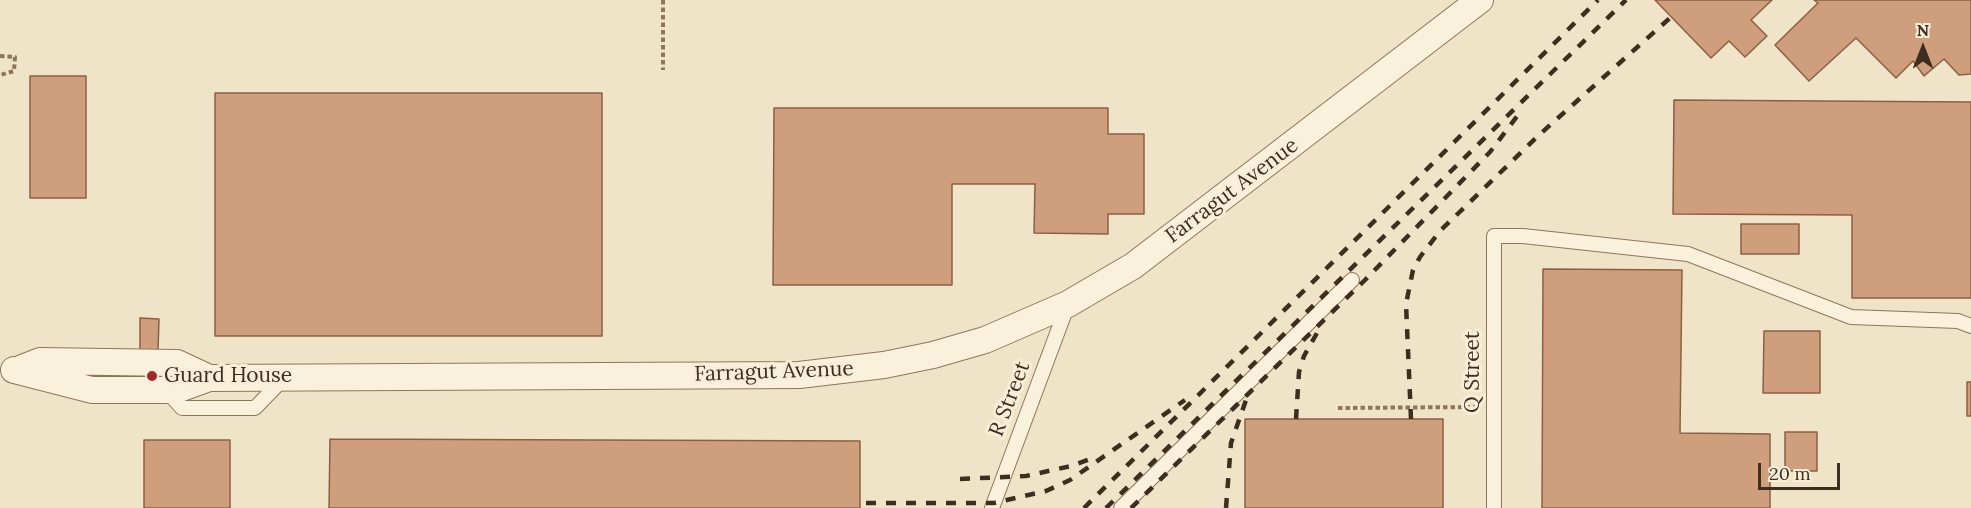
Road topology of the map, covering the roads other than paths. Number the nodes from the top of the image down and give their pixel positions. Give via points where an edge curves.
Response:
1 (1480, 0) edge
2 (1353, 280) dead end
3 (1068, 304) junction
4 (1971, 326) edge
5 (7, 371) edge
6 (209, 378) junction
7 (285, 378) junction
8 (166, 390) junction
9 (992, 508) edge
10 (1120, 508) edge
11 (1494, 508) edge

1 - 3 street, Farragut Avenue via 1183,229 1123,272
2 - 10 lane
3 - 7 street, Farragut Avenue via 978,342 884,366 841,372
3 - 9 lane, R Street
4 - 11 lane, Q Street via 1958,321 1851,316 1688,254 1494,236
5 - 6 street, Farragut Avenue via 40,361 177,363
5 - 8 street, Farragut Avenue via 92,390
6 - 7 street, Farragut Avenue
6 - 8 street, Farragut Avenue
7 - 8 lane via 255,408 182,408

